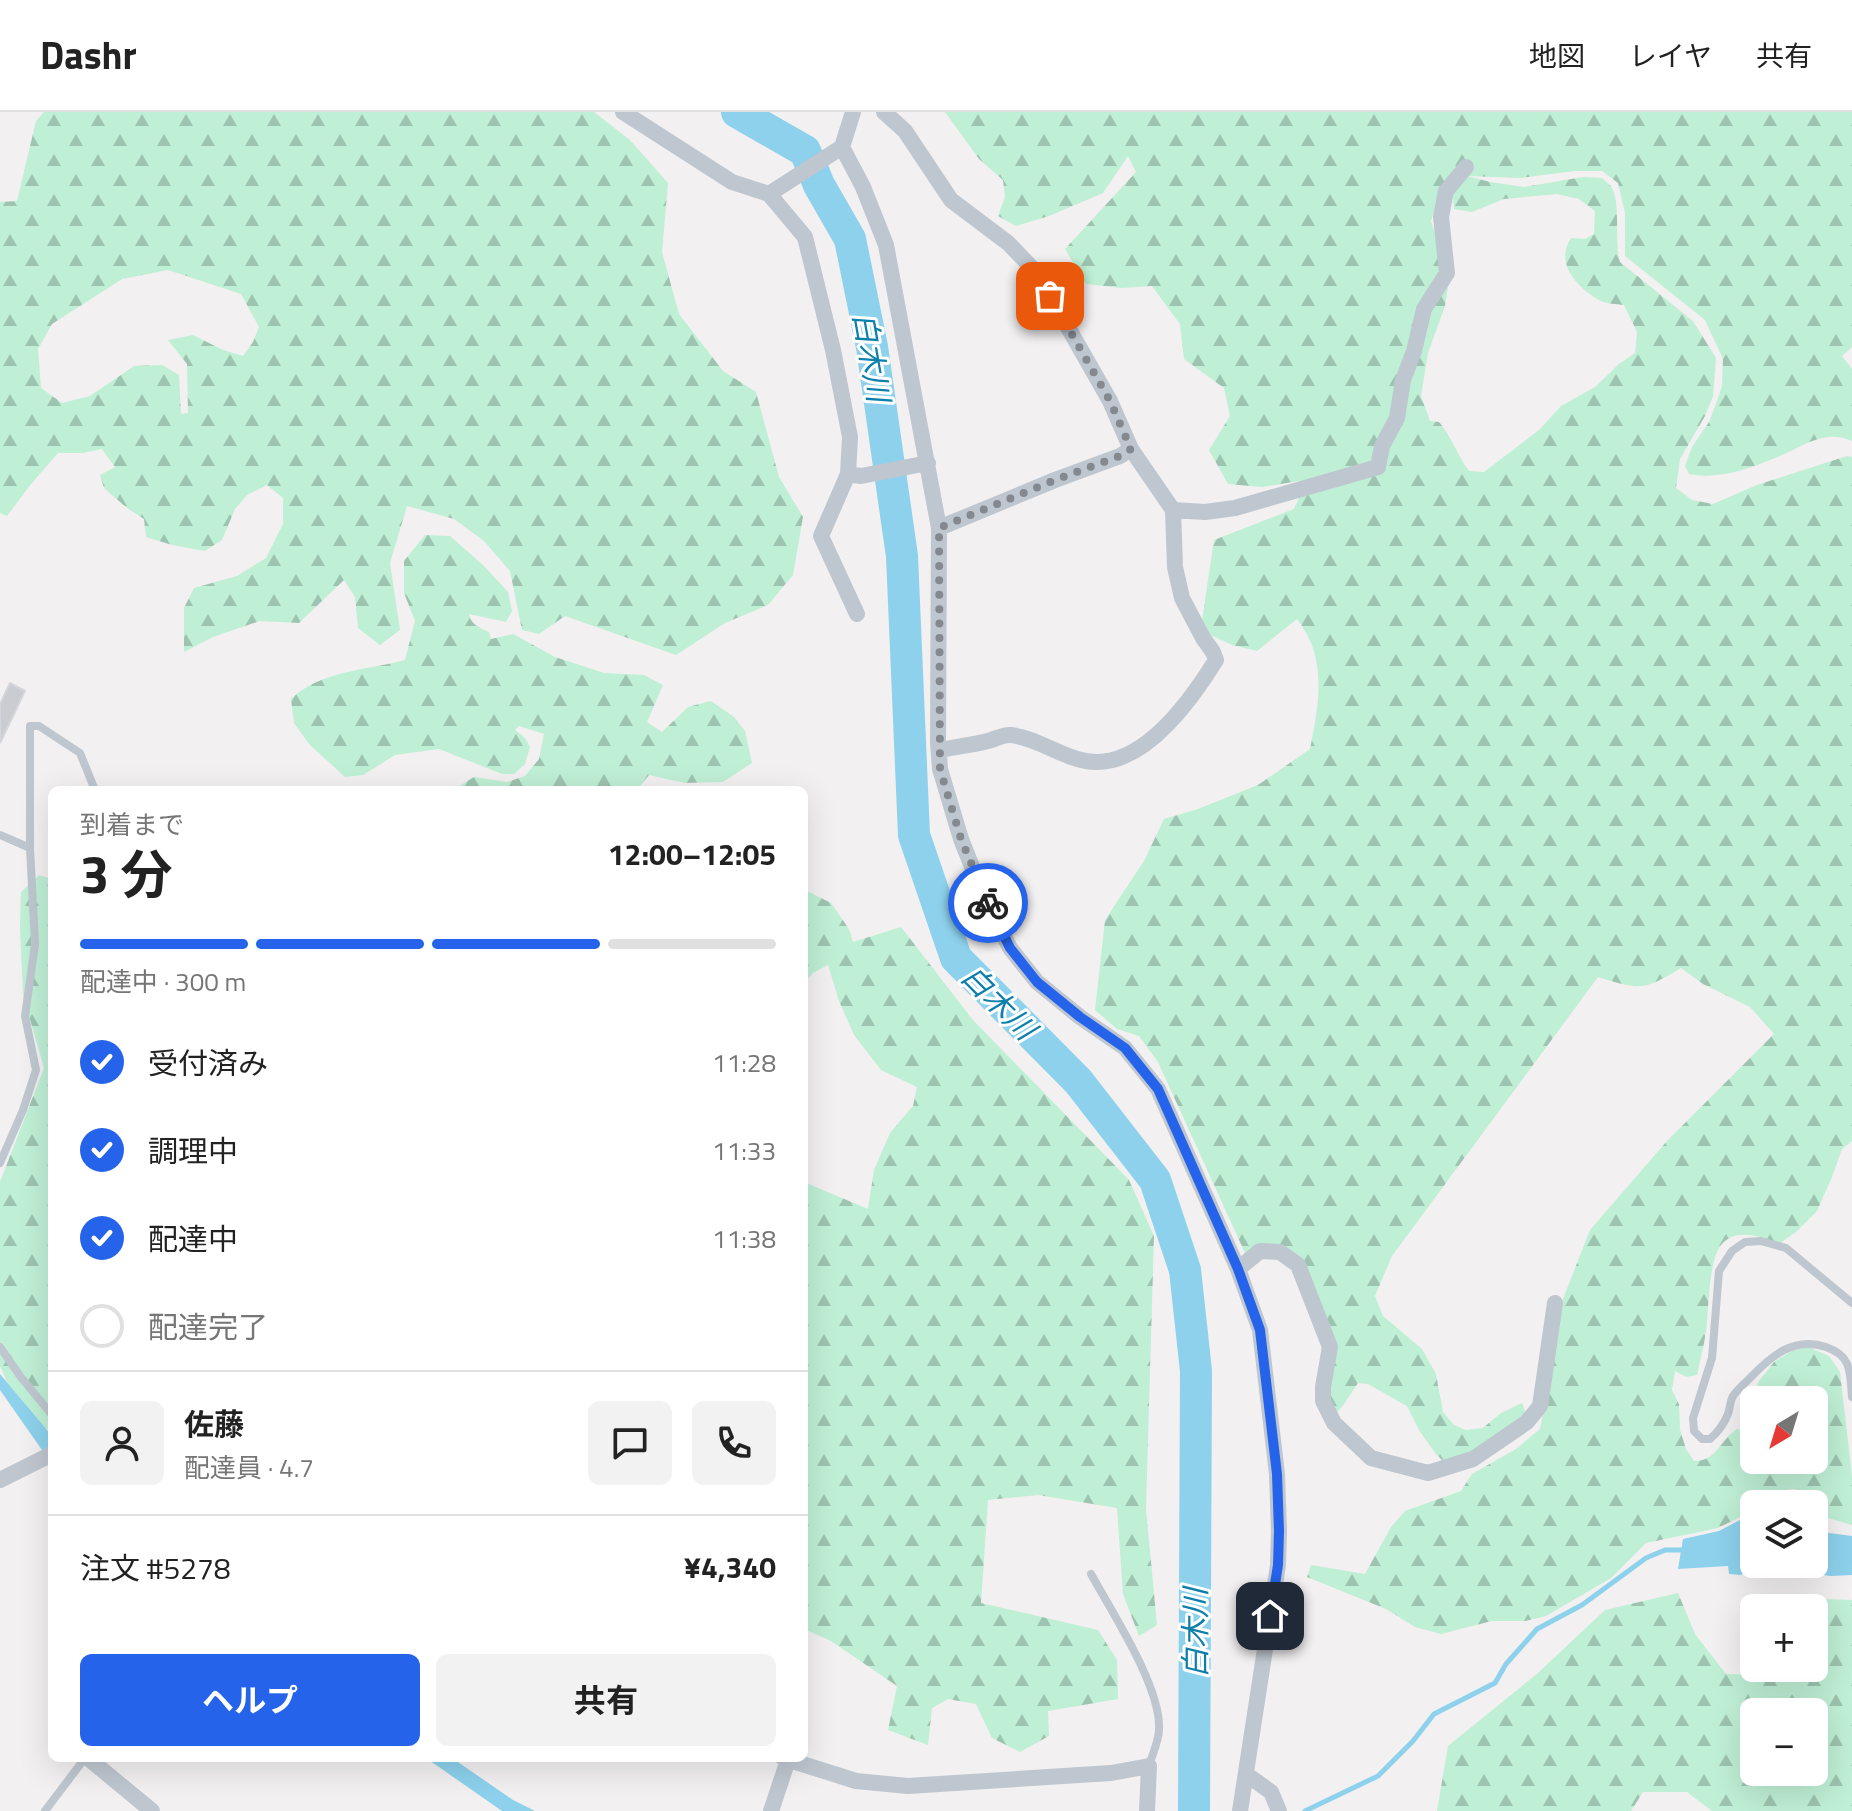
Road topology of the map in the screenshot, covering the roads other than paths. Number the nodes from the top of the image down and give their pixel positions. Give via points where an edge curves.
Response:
1 (623, 112) edge
2 (853, 112) edge
3 (884, 112) edge
4 (836, 152) junction
5 (1466, 167) dead end
6 (769, 194) junction
7 (1131, 449) junction
8 (928, 463) junction
9 (855, 475) junction
10 (1173, 510) junction
11 (939, 528) junction
12 (857, 614) dead end
13 (939, 750) junction
14 (93, 786) edge
15 (0, 835) edge
16 (30, 848) junction
17 (0, 1163) edge
18 (1238, 1269) junction
19 (1555, 1303) dead end
20 (1852, 1303) edge
21 (0, 1347) edge
22 (1852, 1397) edge
23 (48, 1410) edge
24 (48, 1456) edge
25 (0, 1480) edge
26 (1091, 1574) dead end
27 (83, 1762) edge
28 (91, 1762) edge
29 (785, 1762) edge
30 (796, 1762) edge
31 (1149, 1766) junction
32 (1246, 1774) junction
33 (45, 1811) edge
34 (152, 1811) edge
35 (771, 1811) edge
36 (1147, 1811) edge
37 (1240, 1811) edge
38 (1279, 1811) edge

1 - 6 street via 732,182
2 - 4 street
3 - 7 street via 905,131 951,200 1008,243 1037,273 1110,401
4 - 6 street
4 - 8 street via 863,187 886,245
5 - 10 street via 1446,191 1441,217 1447,273 1424,309 1397,418 1378,467 1235,508
6 - 9 street via 805,237 833,350
7 - 10 street
7 - 11 street
8 - 9 street
8 - 11 street
9 - 12 street via 821,536
10 - 13 street via 1182,598 1216,660 1165,728 1123,757 1094,763 1006,734
11 - 13 street
13 - 18 street via 961,839 1010,948 1037,982 1125,1048 1158,1089
14 - 16 lane via 80,753 39,726 30,726
15 - 16 lane
16 - 17 lane via 35,944 25,1016 36,1070
18 - 19 street via 1260,1251 1280,1252 1298,1265 1330,1347 1323,1401 1334,1423 1371,1458 1428,1473 1473,1459 1527,1422 1540,1406
18 - 32 street via 1260,1330 1279,1531
20 - 22 lane via 1786,1248 1761,1241 1745,1242 1732,1251 1719,1271 1712,1358 1693,1418 1694,1431 1702,1439 1719,1432 1733,1396 1768,1360 1806,1343 1838,1351 1850,1365
21 - 23 lane
24 - 25 street
26 - 31 lane via 1155,1699 1159,1731
27 - 33 lane
28 - 34 street
29 - 35 street
30 - 31 street via 856,1781 908,1786
31 - 36 street
32 - 37 street
32 - 38 street via 1271,1792

